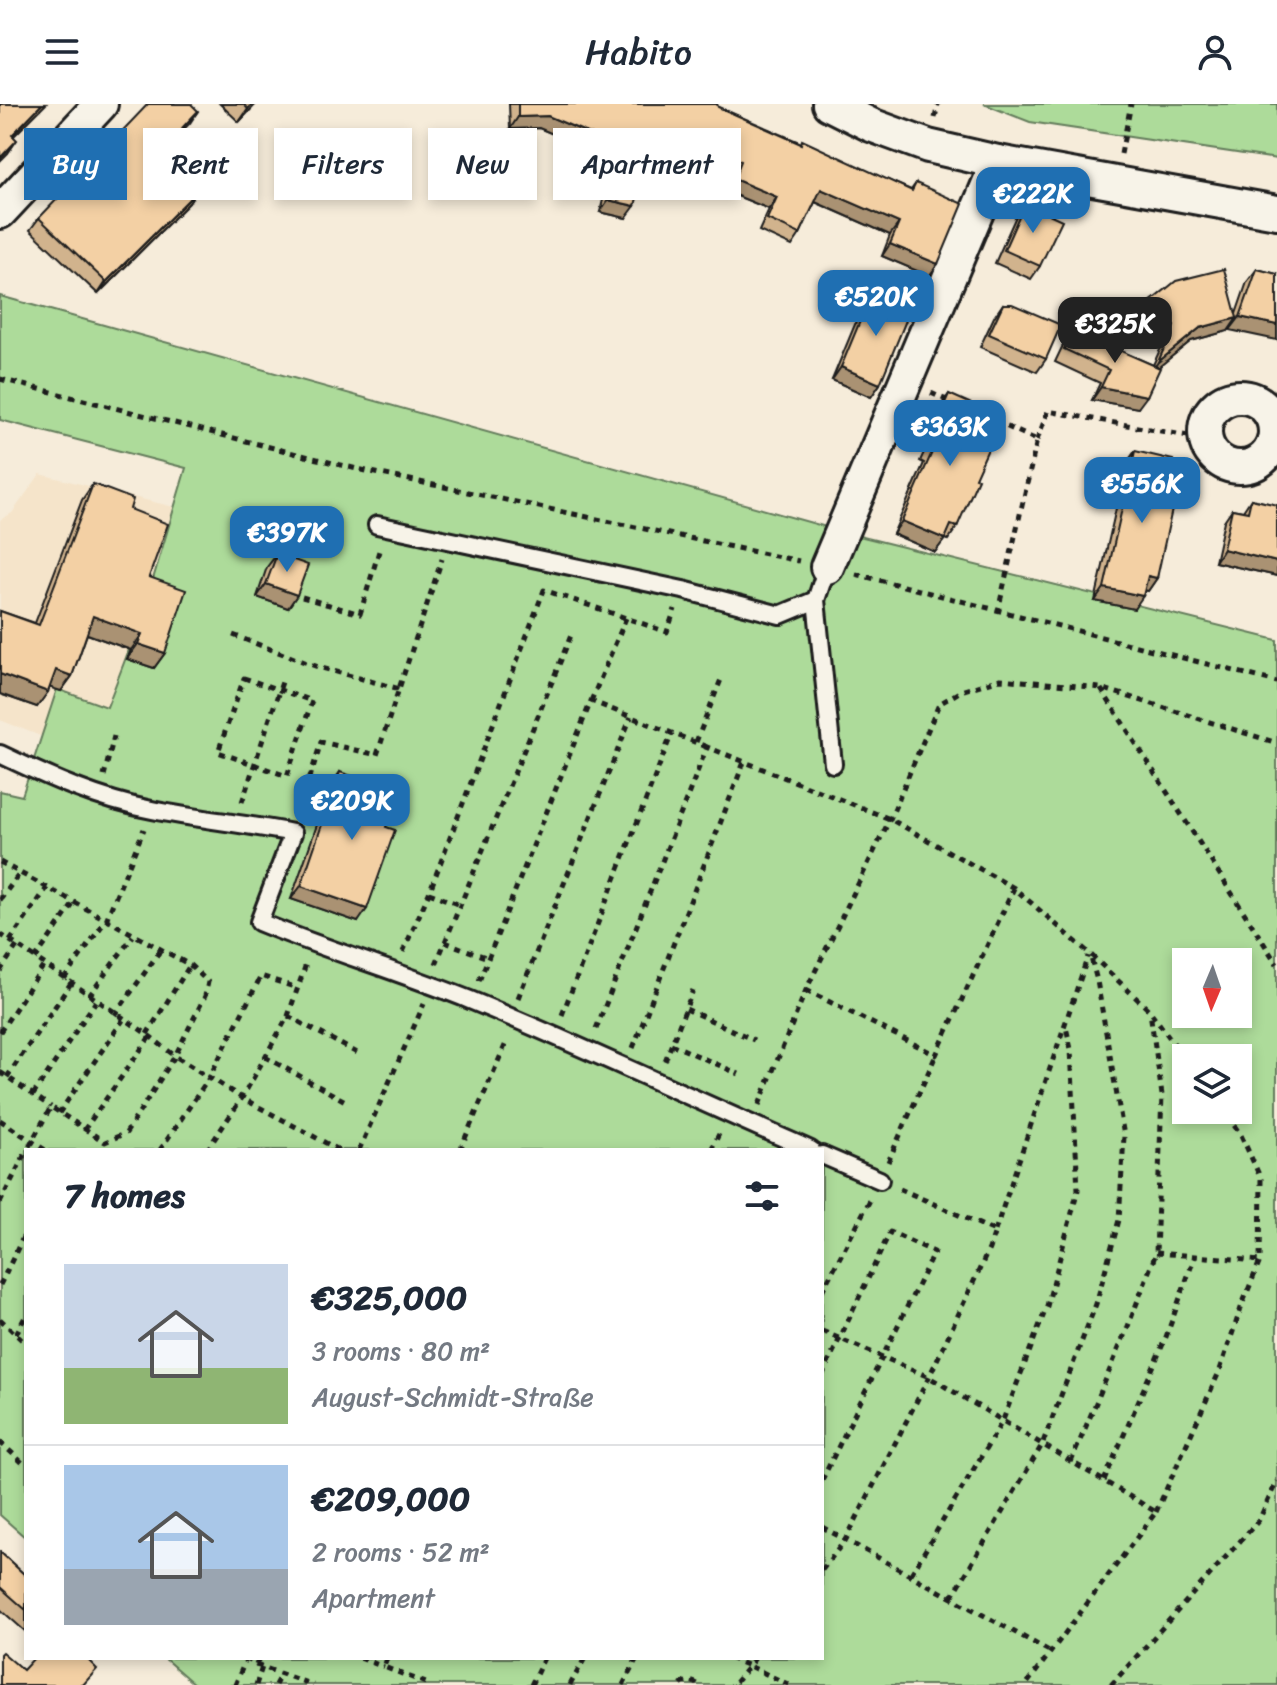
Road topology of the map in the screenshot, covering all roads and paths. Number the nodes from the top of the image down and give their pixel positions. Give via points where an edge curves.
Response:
1 (101, 104) edge
2 (829, 104) edge
3 (1131, 104) edge
4 (998, 162) junction
5 (1115, 183) junction
6 (0, 212) edge
7 (1277, 212) edge
8 (0, 379) edge
9 (905, 381) junction
10 (958, 405) edge
11 (1274, 410) edge
12 (984, 417) edge
13 (1205, 439) junction
14 (1037, 440) junction
15 (1272, 458) edge
16 (377, 525) dead end
17 (447, 542) junction
18 (379, 551) dead end
19 (827, 567) junction
20 (683, 590) junction
21 (302, 597) edge
22 (816, 600) junction
23 (998, 611) junction
24 (626, 618) junction
25 (572, 633) dead end
26 (233, 635) dead end
27 (722, 677) dead end
28 (282, 682) dead end
29 (1277, 682) edge
30 (1101, 688) junction
31 (400, 689) junction
32 (280, 690) junction
33 (591, 701) junction
34 (631, 717) junction
35 (672, 733) junction
36 (114, 736) dead end
37 (696, 742) junction
38 (1277, 743) edge
39 (707, 747) junction
40 (0, 754) edge
41 (744, 762) junction
42 (833, 764) dead end
43 (255, 766) junction
44 (98, 796) junction
45 (151, 810) junction
46 (890, 819) junction
47 (234, 821) junction
48 (293, 833) junction
49 (0, 862) edge
50 (20, 873) junction
51 (47, 888) junction
52 (1014, 888) junction
53 (429, 893) junction
54 (0, 900) edge
55 (74, 903) junction
56 (460, 905) junction
57 (106, 920) junction
58 (0, 934) edge
59 (133, 935) junction
60 (10, 941) junction
61 (445, 942) junction
62 (314, 945) junction
63 (17, 946) junction
64 (160, 951) junction
65 (1089, 953) junction
66 (488, 958) junction
67 (35, 959) junction
68 (1277, 964) edge
69 (44, 965) junction
70 (190, 965) junction
71 (0, 971) edge
72 (394, 973) junction
73 (64, 979) junction
74 (71, 983) junction
75 (430, 984) junction
76 (297, 988) junction
77 (693, 990) dead end
78 (806, 990) junction
79 (89, 996) junction
80 (471, 1000) junction
81 (96, 1001) junction
82 (686, 1009) junction
83 (1150, 1011) junction
84 (115, 1015) junction
85 (288, 1016) junction
86 (514, 1018) junction
87 (123, 1020) junction
88 (1066, 1027) junction
89 (0, 1032) edge
90 (554, 1035) junction
91 (148, 1036) junction
92 (754, 1040) dead end
93 (671, 1044) junction
94 (1174, 1044) edge
95 (588, 1050) junction
96 (359, 1054) dead end
97 (936, 1055) junction
98 (175, 1056) junction
99 (265, 1057) junction
100 (625, 1067) junction
101 (0, 1072) edge
102 (739, 1074) dead end
103 (7, 1077) junction
104 (209, 1078) junction
105 (657, 1081) junction
106 (33, 1095) junction
107 (242, 1098) junction
108 (349, 1103) dead end
109 (51, 1107) junction
110 (59, 1113) junction
111 (0, 1120) edge
112 (751, 1124) junction
113 (1233, 1124) edge
114 (84, 1130) junction
115 (31, 1142) junction
116 (28, 1148) edge
117 (42, 1148) edge
118 (161, 1148) edge
119 (208, 1148) edge
120 (335, 1148) edge
121 (360, 1148) edge
122 (461, 1148) edge
123 (806, 1148) edge
124 (24, 1155) edge
125 (824, 1156) edge
126 (880, 1180) junction
127 (0, 1203) edge
128 (995, 1231) junction
129 (24, 1235) edge
130 (1156, 1253) junction
131 (1195, 1256) junction
132 (1260, 1261) junction
133 (0, 1285) edge
134 (824, 1287) edge
135 (0, 1319) edge
136 (24, 1319) edge
137 (824, 1332) edge
138 (16, 1334) junction
139 (841, 1338) junction
140 (24, 1342) edge
141 (883, 1356) junction
142 (824, 1372) edge
143 (929, 1377) junction
144 (1003, 1420) junction
145 (0, 1442) edge
146 (1042, 1445) junction
147 (1071, 1462) junction
148 (24, 1464) edge
149 (824, 1472) edge
150 (1104, 1481) junction
151 (1277, 1481) edge
152 (1156, 1512) junction
153 (824, 1528) edge
154 (846, 1539) junction
155 (824, 1567) edge
156 (911, 1574) junction
157 (952, 1597) junction
158 (1051, 1652) junction
159 (245, 1660) edge
160 (365, 1660) edge
161 (386, 1660) edge
162 (543, 1660) edge
163 (584, 1660) edge
164 (636, 1660) edge
165 (735, 1660) edge
166 (754, 1660) edge
167 (259, 1663) edge
168 (749, 1666) junction
169 (384, 1667) junction
170 (281, 1674) junction
171 (294, 1682) edge
172 (235, 1685) edge
173 (256, 1685) edge
174 (275, 1685) edge
175 (313, 1685) edge
176 (431, 1685) edge
177 (531, 1685) edge
178 (570, 1685) edge
179 (623, 1685) edge
180 (681, 1685) edge
181 (699, 1685) edge
182 (733, 1685) edge
183 (790, 1685) edge
184 (1026, 1685) edge
185 (1111, 1685) edge

1 - 6 street
2 - 4 street via 928,146
3 - 5 path
4 - 5 street
4 - 9 street
5 - 7 street
8 - 19 path via 357,469
9 - 10 path
9 - 19 street
11 - 13 street via 1248,398 1221,402 1205,425
11 - 15 street
12 - 14 path
13 - 14 path via 1048,411
13 - 15 street via 1223,464 1239,468
14 - 23 path
16 - 17 lane
17 - 20 lane
17 - 31 path
18 - 21 path via 360,614
19 - 22 lane
19 - 23 path
20 - 22 lane via 780,615
20 - 24 path via 667,632
22 - 42 lane
23 - 29 path
24 - 33 path
24 - 53 path via 544,590
25 - 56 path
26 - 31 path via 318,667
27 - 37 path
28 - 32 path
30 - 38 path
30 - 46 path via 1000,679 939,704
30 - 68 path
31 - 48 path via 377,755 321,742
32 - 43 path
32 - 43 path via 312,701 287,776
32 - 43 path via 244,678 218,752
33 - 34 path
33 - 66 path
34 - 35 path
34 - 86 path
35 - 37 path
35 - 90 path
36 - 44 path
37 - 39 path
39 - 41 path
39 - 95 path
40 - 44 lane
41 - 46 path
41 - 100 path
43 - 47 path
44 - 45 lane
45 - 47 lane
45 - 57 path
46 - 52 path
46 - 78 path
47 - 48 lane
48 - 62 lane via 259,922
49 - 50 path
50 - 51 path
50 - 54 path
51 - 55 path
51 - 60 path
52 - 65 path
52 - 97 path
53 - 56 path
53 - 72 path
55 - 57 path
55 - 67 path
56 - 61 path
57 - 59 path
57 - 73 path
58 - 60 path
59 - 64 path
59 - 79 path
60 - 63 path
61 - 66 path
61 - 75 path
62 - 72 lane
62 - 76 path
63 - 67 path
63 - 71 path
64 - 70 path
64 - 84 path
65 - 83 path
65 - 88 path
65 - 146 path via 1124,1136 1119,1220 1096,1304
66 - 80 path
67 - 69 path
69 - 73 path
69 - 89 path
70 - 91 path
70 - 98 path via 208,982
72 - 75 lane
73 - 74 path
74 - 79 path
74 - 103 path
75 - 80 lane
75 - 121 path
76 - 85 path
76 - 104 path via 261,976
77 - 82 path
78 - 97 path
78 - 112 path
79 - 81 path
80 - 86 lane
81 - 84 path
81 - 106 path
82 - 92 path
82 - 93 path
83 - 94 path
83 - 130 path via 1162,1095
84 - 87 path
85 - 96 path
85 - 99 path
86 - 90 lane
86 - 122 path
87 - 91 path
87 - 110 path
88 - 128 path
88 - 144 path via 1078,1190 1047,1306
90 - 95 lane
91 - 98 path
91 - 114 path
93 - 102 path
93 - 105 path
95 - 100 lane
97 - 126 path
98 - 104 path
98 - 114 path via 126,1133 105,1142
99 - 107 path
99 - 108 path
100 - 105 lane
101 - 103 path
103 - 106 path
104 - 107 path
104 - 118 path
105 - 112 lane
106 - 109 path
107 - 119 path
107 - 120 path
109 - 110 path
109 - 115 path
110 - 114 path
111 - 115 path
112 - 123 lane
113 - 132 path via 1261,1179
115 - 116 path
115 - 117 path
124 - 127 path
125 - 126 lane
126 - 128 path
126 - 134 path
128 - 143 path
129 - 133 path
130 - 131 path
130 - 147 path
131 - 132 path
131 - 150 path
132 - 152 path via 1220,1370
135 - 138 path
136 - 138 path
137 - 139 path
138 - 140 path
139 - 141 path
139 - 141 path via 890,1232 934,1252
139 - 142 path
141 - 143 path
141 - 149 path
143 - 144 path
143 - 154 path
144 - 146 path
144 - 156 path
145 - 148 path
146 - 147 path
146 - 157 path
147 - 150 path
150 - 152 path
151 - 185 path via 1259,1520
152 - 158 path
153 - 154 path
154 - 155 path
154 - 156 path
156 - 157 path
157 - 158 path
158 - 184 path
159 - 172 path
160 - 169 path
161 - 169 path
162 - 177 path
163 - 178 path
164 - 179 path
165 - 168 path
166 - 168 path
167 - 170 path
167 - 173 path
168 - 182 path
168 - 183 path
169 - 176 path
170 - 171 path
170 - 174 path
171 - 175 path
180 - 181 path

